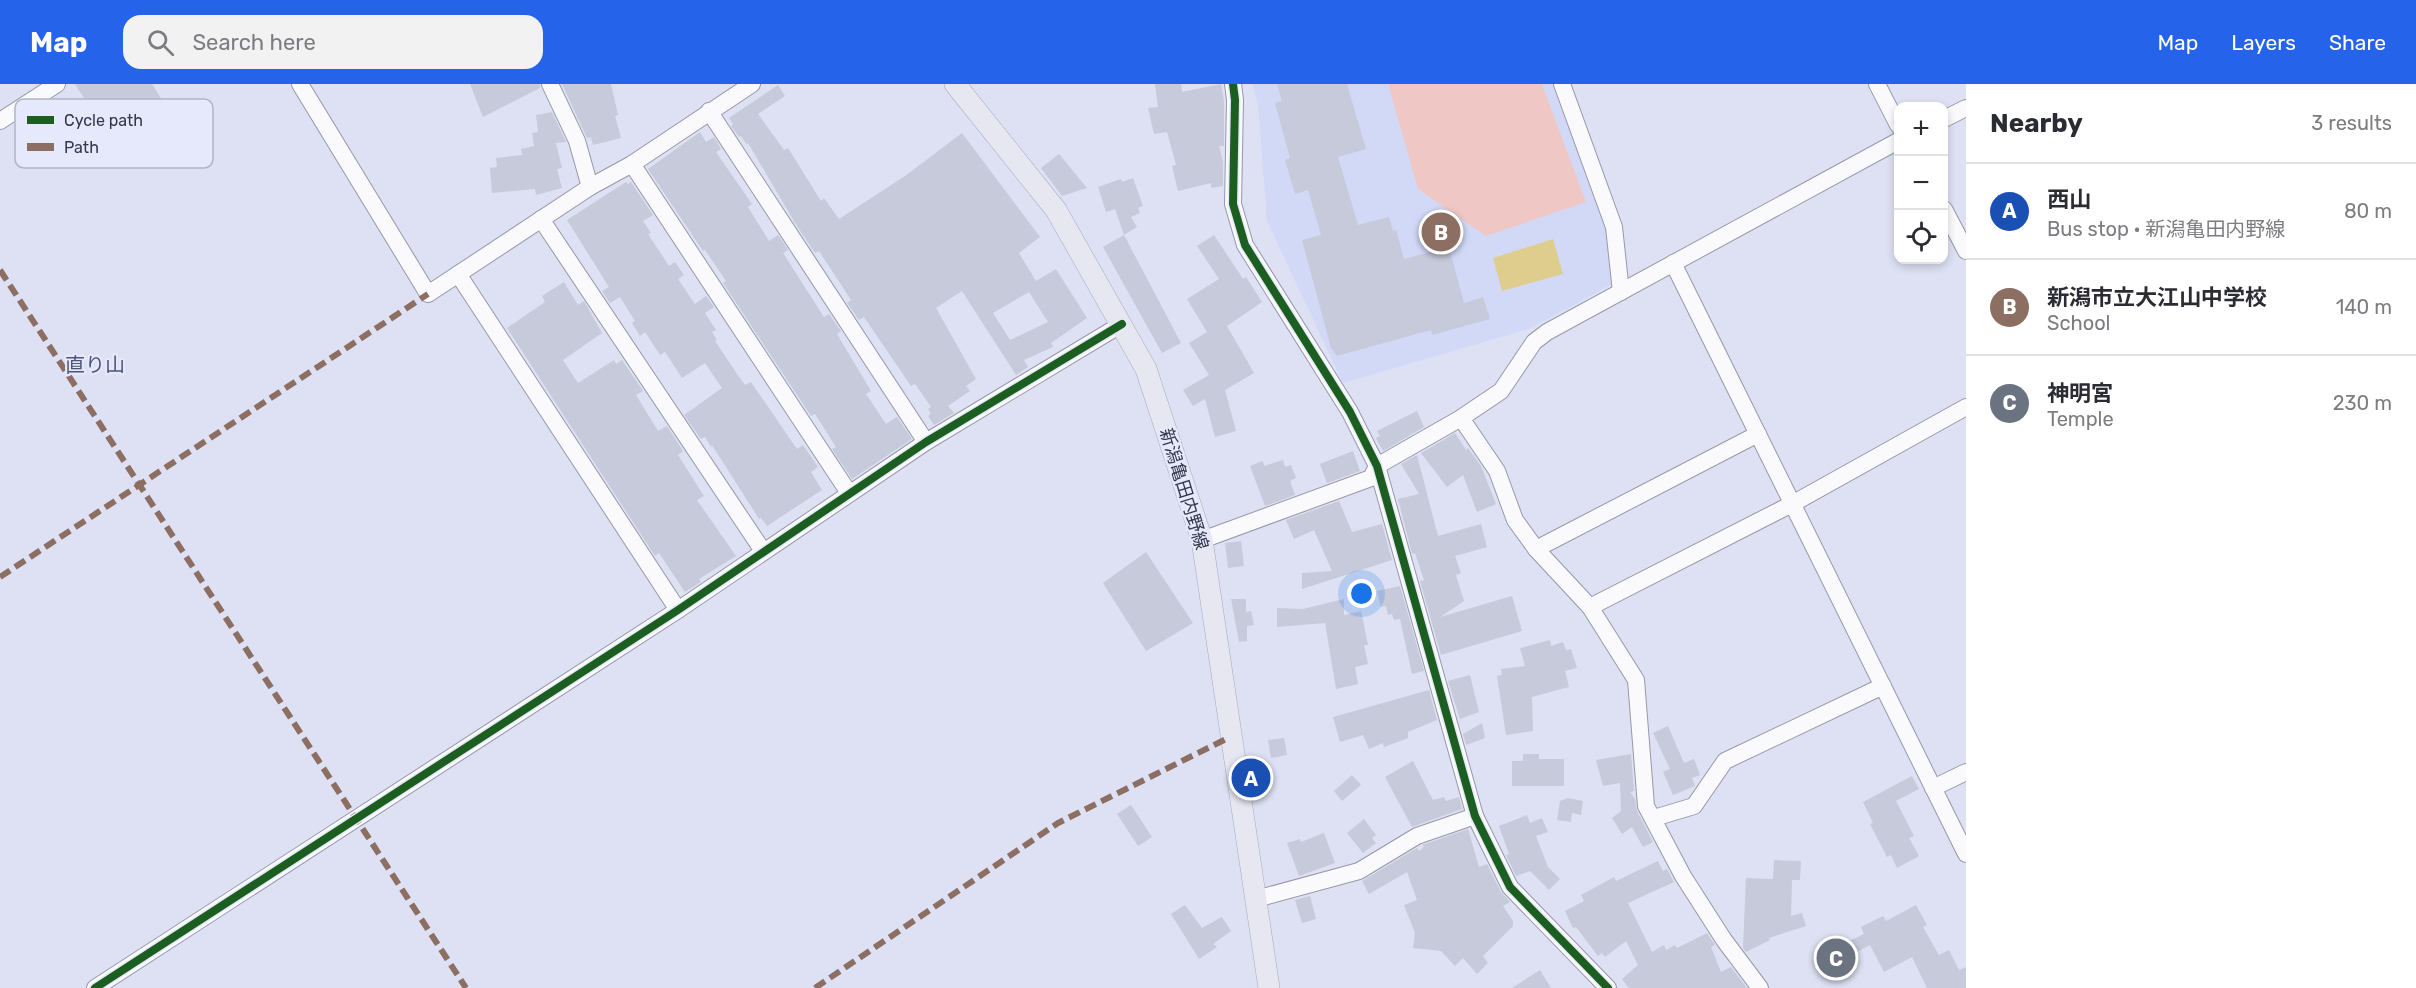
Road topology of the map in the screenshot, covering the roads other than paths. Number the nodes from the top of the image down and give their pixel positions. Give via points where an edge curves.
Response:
1 (57, 84) edge
2 (300, 84) edge
3 (550, 84) edge
4 (752, 84) edge
5 (955, 84) edge
6 (1233, 84) edge
7 (1562, 84) edge
8 (1877, 84) edge
9 (34, 99) edge
10 (1966, 108) edge
11 (15, 111) edge
12 (710, 111) junction
13 (1894, 116) edge
14 (1948, 117) edge
15 (0, 121) edge
16 (1894, 144) edge
17 (632, 164) junction
18 (590, 187) junction
19 (1945, 210) edge
20 (541, 219) junction
21 (1966, 251) edge
22 (1673, 263) junction
23 (458, 274) junction
24 (1621, 292) junction
25 (1122, 324) junction
26 (1966, 407) edge
27 (1461, 418) junction
28 (1758, 434) junction
29 (927, 442) junction
30 (1377, 466) junction
31 (849, 493) junction
32 (1792, 504) junction
33 (1202, 540) junction
34 (1536, 549) junction
35 (764, 551) junction
36 (1590, 607) junction
37 (678, 610) junction
38 (1883, 686) junction
39 (1966, 772) edge
40 (1933, 788) junction
41 (1475, 816) junction
42 (1654, 819) junction
43 (1966, 854) edge
44 (1256, 899) junction
45 (94, 988) edge
46 (1269, 988) edge
47 (1608, 988) edge
48 (1760, 988) edge

1 - 9 street
2 - 23 street via 428,294
3 - 18 street via 577,141
4 - 12 street
5 - 25 main road, 新潟亀田内野線 via 1056,210
6 - 30 street via 1233,204 1245,245 1350,412
7 - 24 street via 1614,227
8 - 13 street
10 - 14 street
11 - 15 street
12 - 17 street
12 - 29 street
16 - 22 street
17 - 18 street
17 - 31 street
18 - 20 street
19 - 21 street
20 - 23 street
20 - 35 street
22 - 24 street
22 - 28 street
23 - 37 street
24 - 27 street via 1534,342 1501,391
25 - 29 street
25 - 33 main road, 新潟亀田内野線 via 1146,369
26 - 32 street
27 - 30 street
27 - 34 street via 1497,471 1515,520
28 - 32 street
28 - 34 street
29 - 31 street
30 - 33 street via 1371,478
30 - 41 street
31 - 35 street
32 - 36 street
32 - 38 street
33 - 44 main road, 新潟亀田内野線
34 - 36 street
35 - 37 street
36 - 42 street via 1636,680 1646,806
37 - 45 street
38 - 40 street
38 - 42 street via 1725,761 1694,806
39 - 40 street
40 - 43 street
41 - 44 street via 1417,836 1359,871
41 - 47 street via 1510,887
42 - 48 street via 1689,885
44 - 46 main road, 新潟亀田内野線

